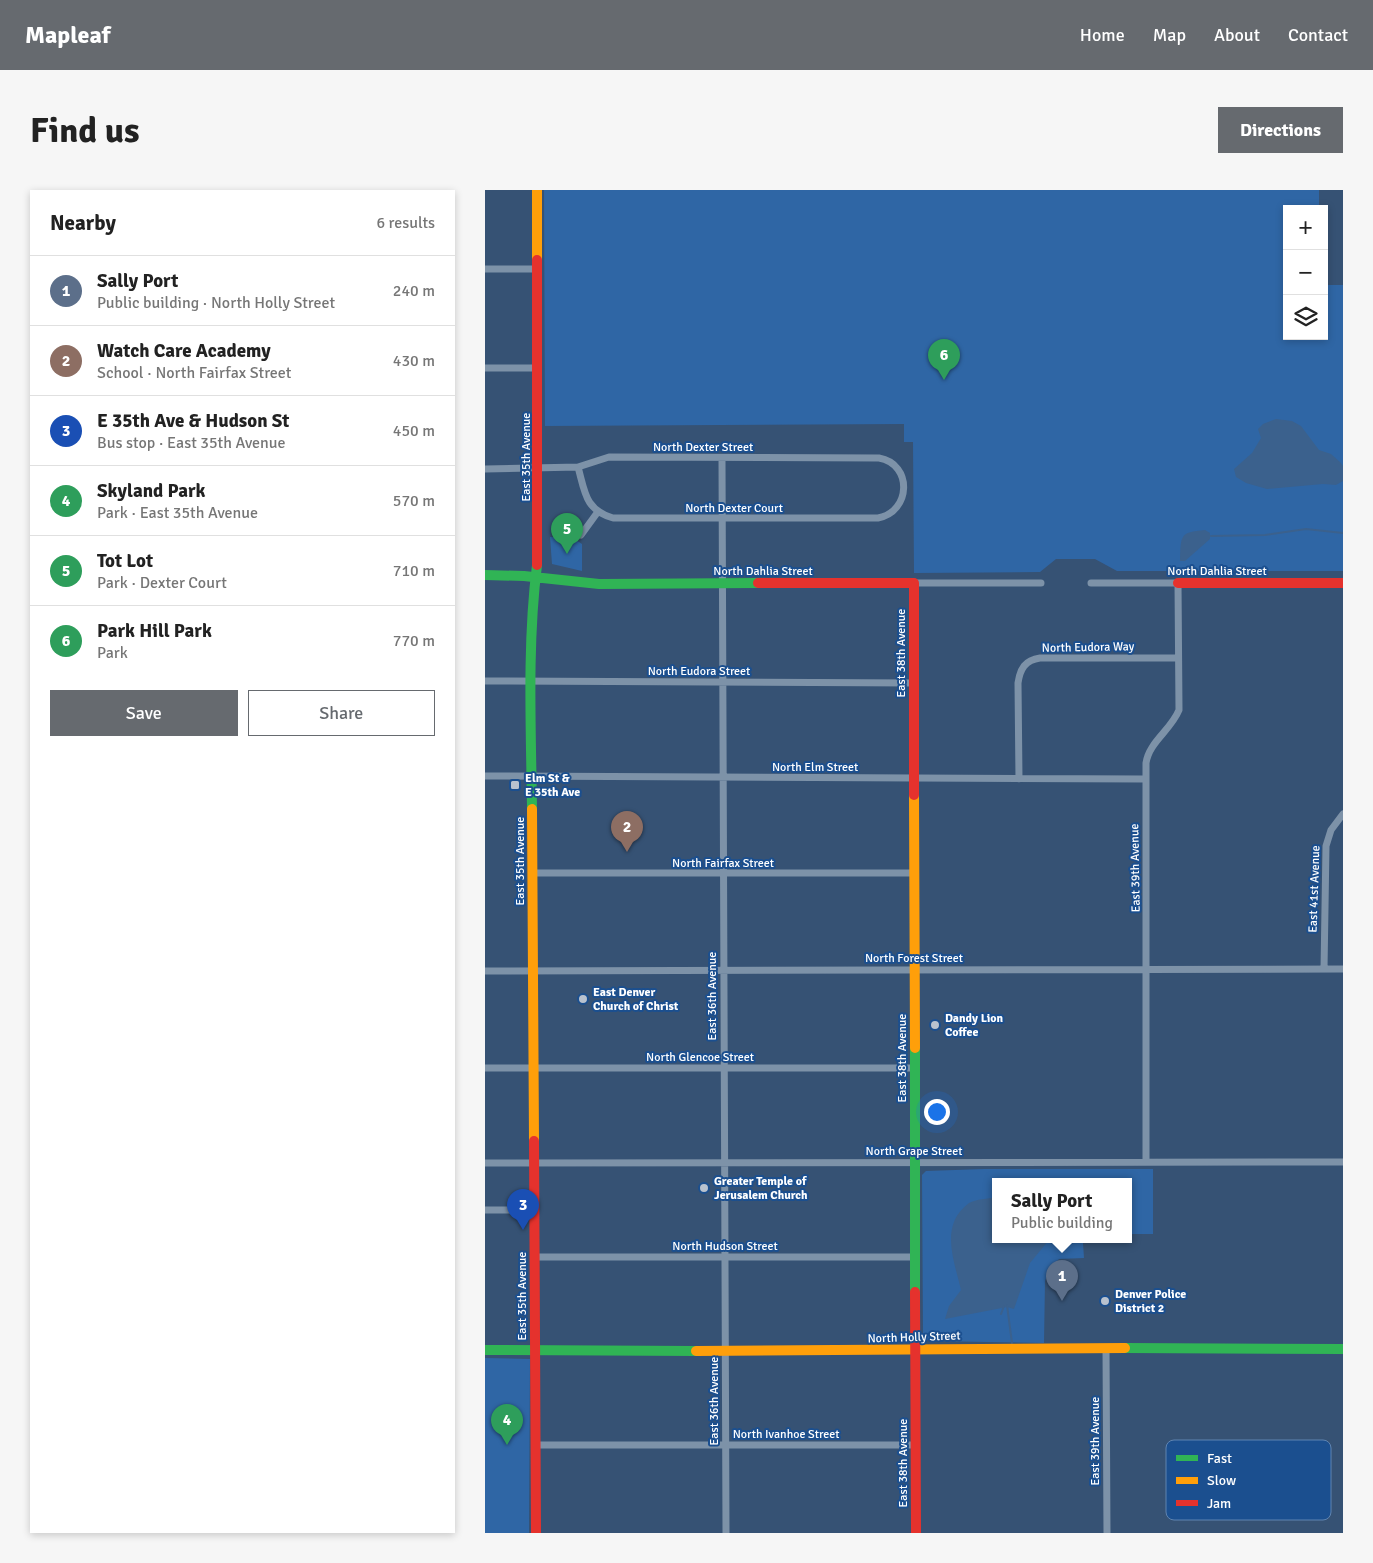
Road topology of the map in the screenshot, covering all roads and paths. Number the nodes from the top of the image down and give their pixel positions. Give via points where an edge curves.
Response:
1 (537, 190) edge
2 (485, 269) edge
3 (537, 269) junction
4 (485, 368) edge
5 (538, 368) junction
6 (721, 459) junction
7 (578, 467) junction
8 (485, 469) edge
9 (538, 469) junction
10 (904, 487) joint
11 (597, 513) junction
12 (722, 520) junction
13 (581, 535) dead end
14 (485, 575) edge
15 (536, 577) junction
16 (722, 583) junction
17 (914, 583) junction
18 (1041, 583) dead end
19 (1091, 583) dead end
20 (1178, 583) junction
21 (1343, 583) edge
22 (1179, 658) junction
23 (485, 681) edge
24 (531, 681) junction
25 (723, 682) junction
26 (914, 683) junction
27 (485, 776) edge
28 (532, 776) junction
29 (723, 777) junction
30 (914, 779) junction
31 (1019, 779) junction
32 (1145, 779) junction
33 (1343, 814) edge
34 (533, 873) junction
35 (914, 873) junction
36 (723, 874) junction
37 (914, 969) junction
38 (1146, 969) junction
39 (1324, 969) junction
40 (1343, 969) edge
41 (485, 970) edge
42 (533, 970) junction
43 (724, 970) junction
44 (485, 1068) edge
45 (534, 1068) junction
46 (724, 1068) junction
47 (915, 1068) junction
48 (725, 1162) junction
49 (915, 1162) junction
50 (1146, 1162) junction
51 (1343, 1162) edge
52 (485, 1163) edge
53 (534, 1163) junction
54 (485, 1210) edge
55 (534, 1210) junction
56 (535, 1257) junction
57 (725, 1257) junction
58 (915, 1257) junction
59 (1106, 1348) junction
60 (1343, 1348) edge
61 (485, 1350) edge
62 (915, 1350) junction
63 (535, 1351) junction
64 (725, 1351) junction
65 (535, 1445) junction
66 (726, 1445) junction
67 (916, 1445) junction
68 (536, 1533) edge
69 (726, 1533) edge
70 (917, 1533) edge
71 (1107, 1533) edge

1 - 3 street, East 35th Avenue
2 - 3 street
3 - 5 street, East 35th Avenue
4 - 5 street
5 - 9 street, East 35th Avenue
6 - 7 street, North Dexter Street via 609,457
6 - 10 street, North Dexter Street via 882,458 898,468
6 - 12 street, East 36th Avenue
7 - 9 street, North Dexter Street
7 - 11 street via 588,502
8 - 9 street, North Dexter Street
9 - 15 street, East 35th Avenue
10 - 12 street, North Dexter Court via 899,506 884,516
11 - 12 street, North Dexter Court via 613,518
11 - 13 street
12 - 16 street, East 36th Avenue
14 - 15 street, North Dahlia Street
15 - 16 street, North Dahlia Street via 599,584
15 - 24 street, East 35th Avenue
16 - 17 street, North Dahlia Street
16 - 25 street, East 36th Avenue
17 - 18 street, North Dahlia Street
17 - 26 street, East 38th Avenue
19 - 20 street, North Dahlia Street
20 - 21 street, North Dahlia Street
20 - 22 street, East 39th Avenue
22 - 31 street, North Eudora Way via 1040,658 1027,662 1018,683
22 - 32 street, East 39th Avenue via 1179,710 1149,752
23 - 24 street, North Eudora Street
24 - 25 street, North Eudora Street
24 - 28 street, East 35th Avenue
25 - 26 street, North Eudora Street
25 - 29 street, East 36th Avenue
26 - 30 street, East 38th Avenue
27 - 28 street, North Elm Street
28 - 29 street, North Elm Street
28 - 34 street, East 35th Avenue
29 - 30 street, North Elm Street
29 - 36 street, East 36th Avenue
30 - 31 street, North Elm Street
30 - 35 street, East 38th Avenue
31 - 32 street, North Elm Street
32 - 38 street, East 39th Avenue
33 - 39 street, East 41st Avenue via 1331,830 1326,846
34 - 36 street, North Fairfax Street
34 - 42 street, East 35th Avenue
35 - 36 street, North Fairfax Street
35 - 37 street, East 38th Avenue
36 - 43 street, East 36th Avenue
37 - 38 street, North Forest Street
37 - 43 street, North Forest Street
37 - 47 street, East 38th Avenue
38 - 39 street, North Forest Street
38 - 50 street, East 39th Avenue
39 - 40 street, North Forest Street
41 - 42 street, North Forest Street
42 - 43 street, North Forest Street
42 - 45 street, East 35th Avenue
43 - 46 street, East 36th Avenue
44 - 45 street, North Glencoe Street
45 - 46 street, North Glencoe Street
45 - 53 street, East 35th Avenue
46 - 47 street, North Glencoe Street
46 - 48 street, East 36th Avenue
47 - 49 street, East 38th Avenue
48 - 49 street, North Grape Street
48 - 53 street, North Grape Street
48 - 57 street, East 36th Avenue
49 - 50 street, North Grape Street
49 - 58 street, East 38th Avenue
50 - 51 street, North Grape Street
52 - 53 street, North Grape Street
53 - 55 street, East 35th Avenue
54 - 55 street
55 - 56 street, East 35th Avenue
56 - 57 street, North Hudson Street
56 - 63 street, East 35th Avenue
57 - 58 street, North Hudson Street
57 - 64 street, East 36th Avenue
58 - 62 street, East 38th Avenue
59 - 60 street, North Holly Street
59 - 62 street, North Holly Street
59 - 71 street, East 39th Avenue
61 - 63 street, North Holly Street
62 - 64 street, North Holly Street
62 - 67 street, East 38th Avenue
63 - 64 street, North Holly Street
63 - 65 street, East 35th Avenue
64 - 66 street, East 36th Avenue
65 - 66 street, North Ivanhoe Street
65 - 68 street, East 35th Avenue
66 - 67 street, North Ivanhoe Street
66 - 69 street, East 36th Avenue
67 - 70 street, East 38th Avenue

